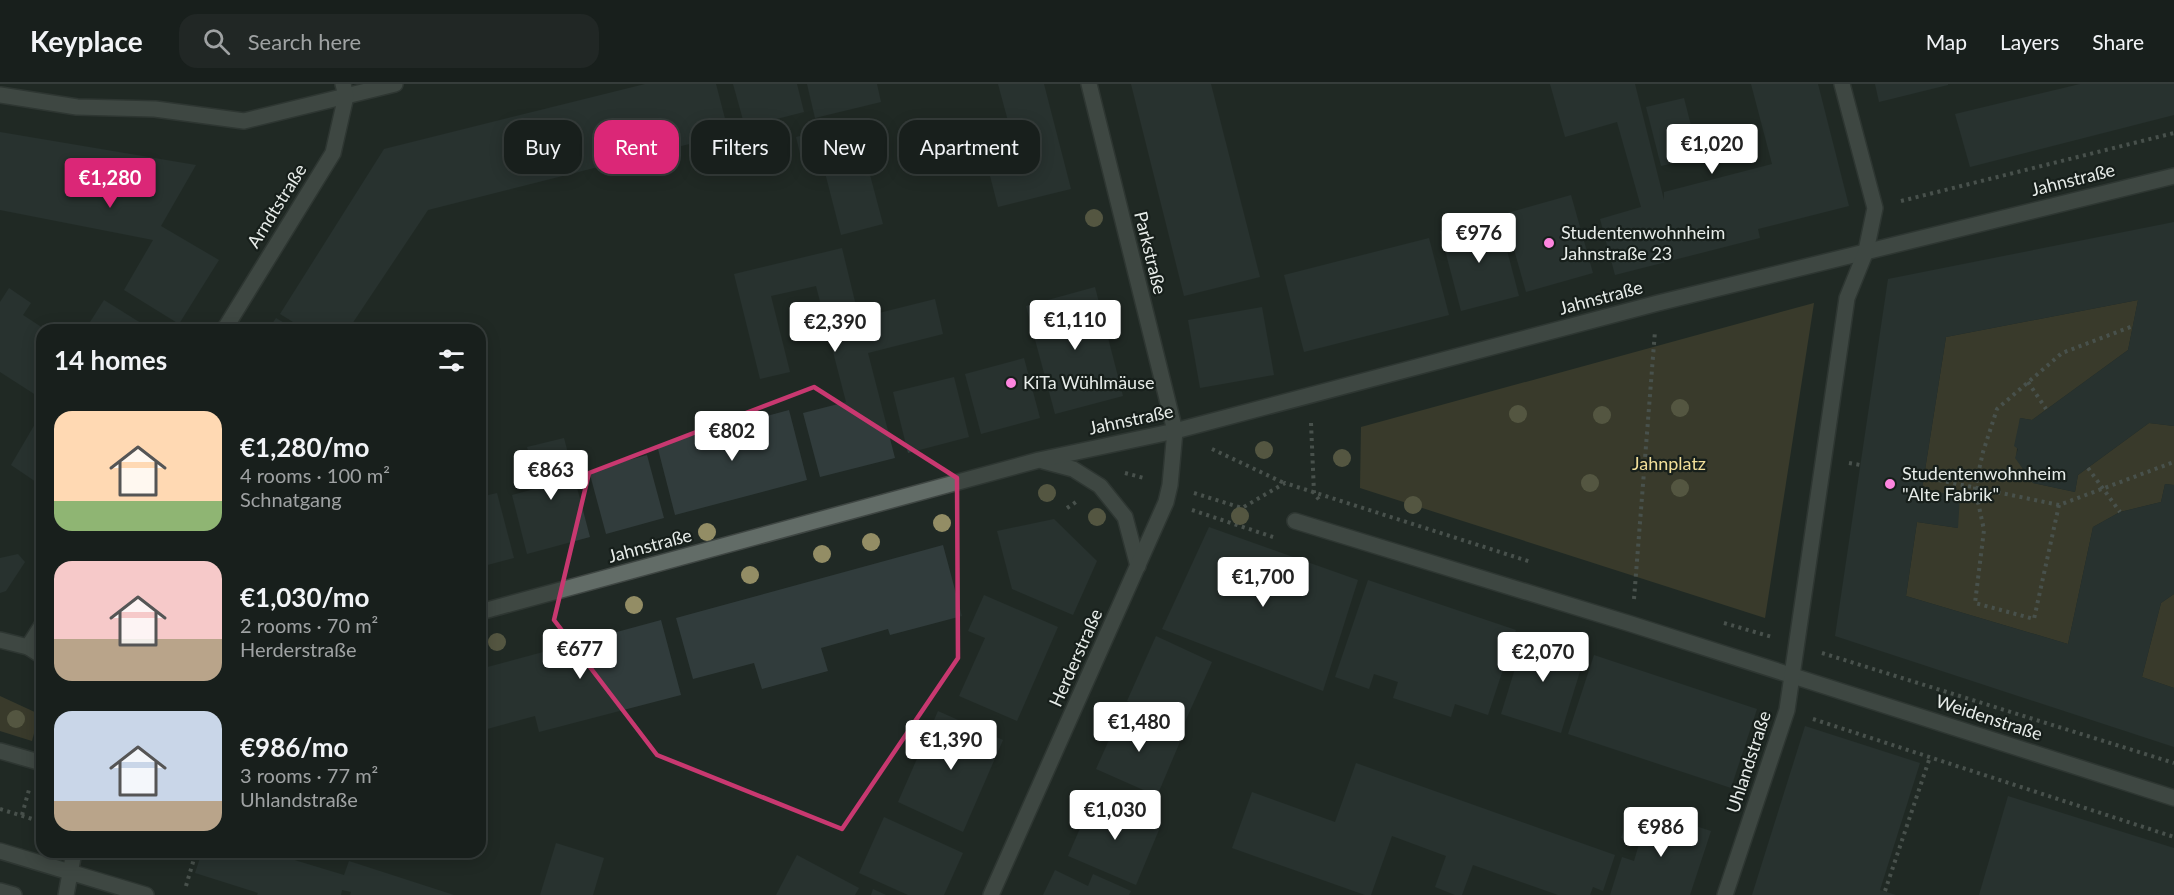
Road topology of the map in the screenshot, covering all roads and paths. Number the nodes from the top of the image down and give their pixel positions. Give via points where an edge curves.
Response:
1 (395, 84) edge
2 (1089, 84) edge
3 (1842, 84) edge
4 (344, 90) edge
5 (0, 95) edge
6 (2174, 134) edge
7 (2174, 176) edge
8 (1875, 208) junction
9 (1866, 251) junction
10 (1658, 303) junction
11 (228, 324) edge
12 (2133, 326) dead end
13 (2028, 382) junction
14 (1309, 395) junction
15 (2046, 409) dead end
16 (1205, 423) junction
17 (1175, 431) junction
18 (1039, 460) junction
19 (2174, 462) edge
20 (2088, 468) dead end
21 (1924, 477) dead end
22 (1285, 483) dead end
23 (1975, 488) junction
24 (2104, 490) junction
25 (1314, 493) dead end
26 (1166, 501) junction
27 (2059, 505) junction
28 (2120, 512) dead end
29 (1295, 521) joint
30 (1138, 566) junction
31 (486, 610) edge
32 (1631, 624) junction
33 (36, 634) edge
34 (0, 640) edge
35 (1795, 644) junction
36 (28, 647) junction
37 (36, 652) edge
38 (1791, 675) junction
39 (1787, 710) junction
40 (0, 751) edge
41 (1930, 757) junction
42 (36, 761) edge
43 (2174, 763) edge
44 (2174, 798) edge
45 (0, 809) edge
46 (36, 820) edge
47 (2174, 837) edge
48 (0, 851) edge
49 (73, 858) edge
50 (194, 858) edge
51 (71, 872) junction
52 (186, 886) dead end
53 (0, 891) edge
54 (1885, 891) dead end
55 (14, 895) edge
56 (66, 895) edge
57 (146, 895) edge
58 (991, 895) edge
59 (1725, 895) edge

1 - 4 street
2 - 17 street, Parkstraße
3 - 8 street
4 - 5 street via 244,121 154,109 77,107
4 - 11 street, Arndtstraße via 333,153
6 - 8 path
7 - 9 street, Jahnstraße
8 - 9 street
9 - 10 street, Jahnstraße
9 - 35 street via 1847,298
10 - 14 street, Jahnstraße
10 - 32 path
12 - 13 path via 2062,354
13 - 15 path
13 - 23 path via 1997,409
14 - 16 street, Jahnstraße
14 - 25 path
16 - 17 street, Jahnstraße
16 - 22 path via 1212,449
17 - 18 street, Jahnstraße
17 - 26 street, Herderstraße
18 - 30 street via 1073,469 1100,486 1125,517
18 - 31 street, Jahnstraße
19 - 24 path
20 - 24 path
21 - 23 path
23 - 27 path
23 - 27 path via 1984,530 1975,603 2034,619
24 - 27 path
24 - 28 path
26 - 29 path via 1287,542
26 - 30 street, Herderstraße
29 - 32 street
30 - 58 street, Herderstraße
32 - 38 street
33 - 36 street
34 - 36 street
35 - 38 street
35 - 43 path
36 - 37 street
38 - 39 street, Uhlandstraße
38 - 44 street, Weidenstraße
39 - 41 path
39 - 59 street, Uhlandstraße
40 - 42 street
41 - 47 path
41 - 54 path
45 - 46 path
48 - 51 street
49 - 51 street
50 - 52 path
51 - 56 street
51 - 57 street
53 - 55 street

